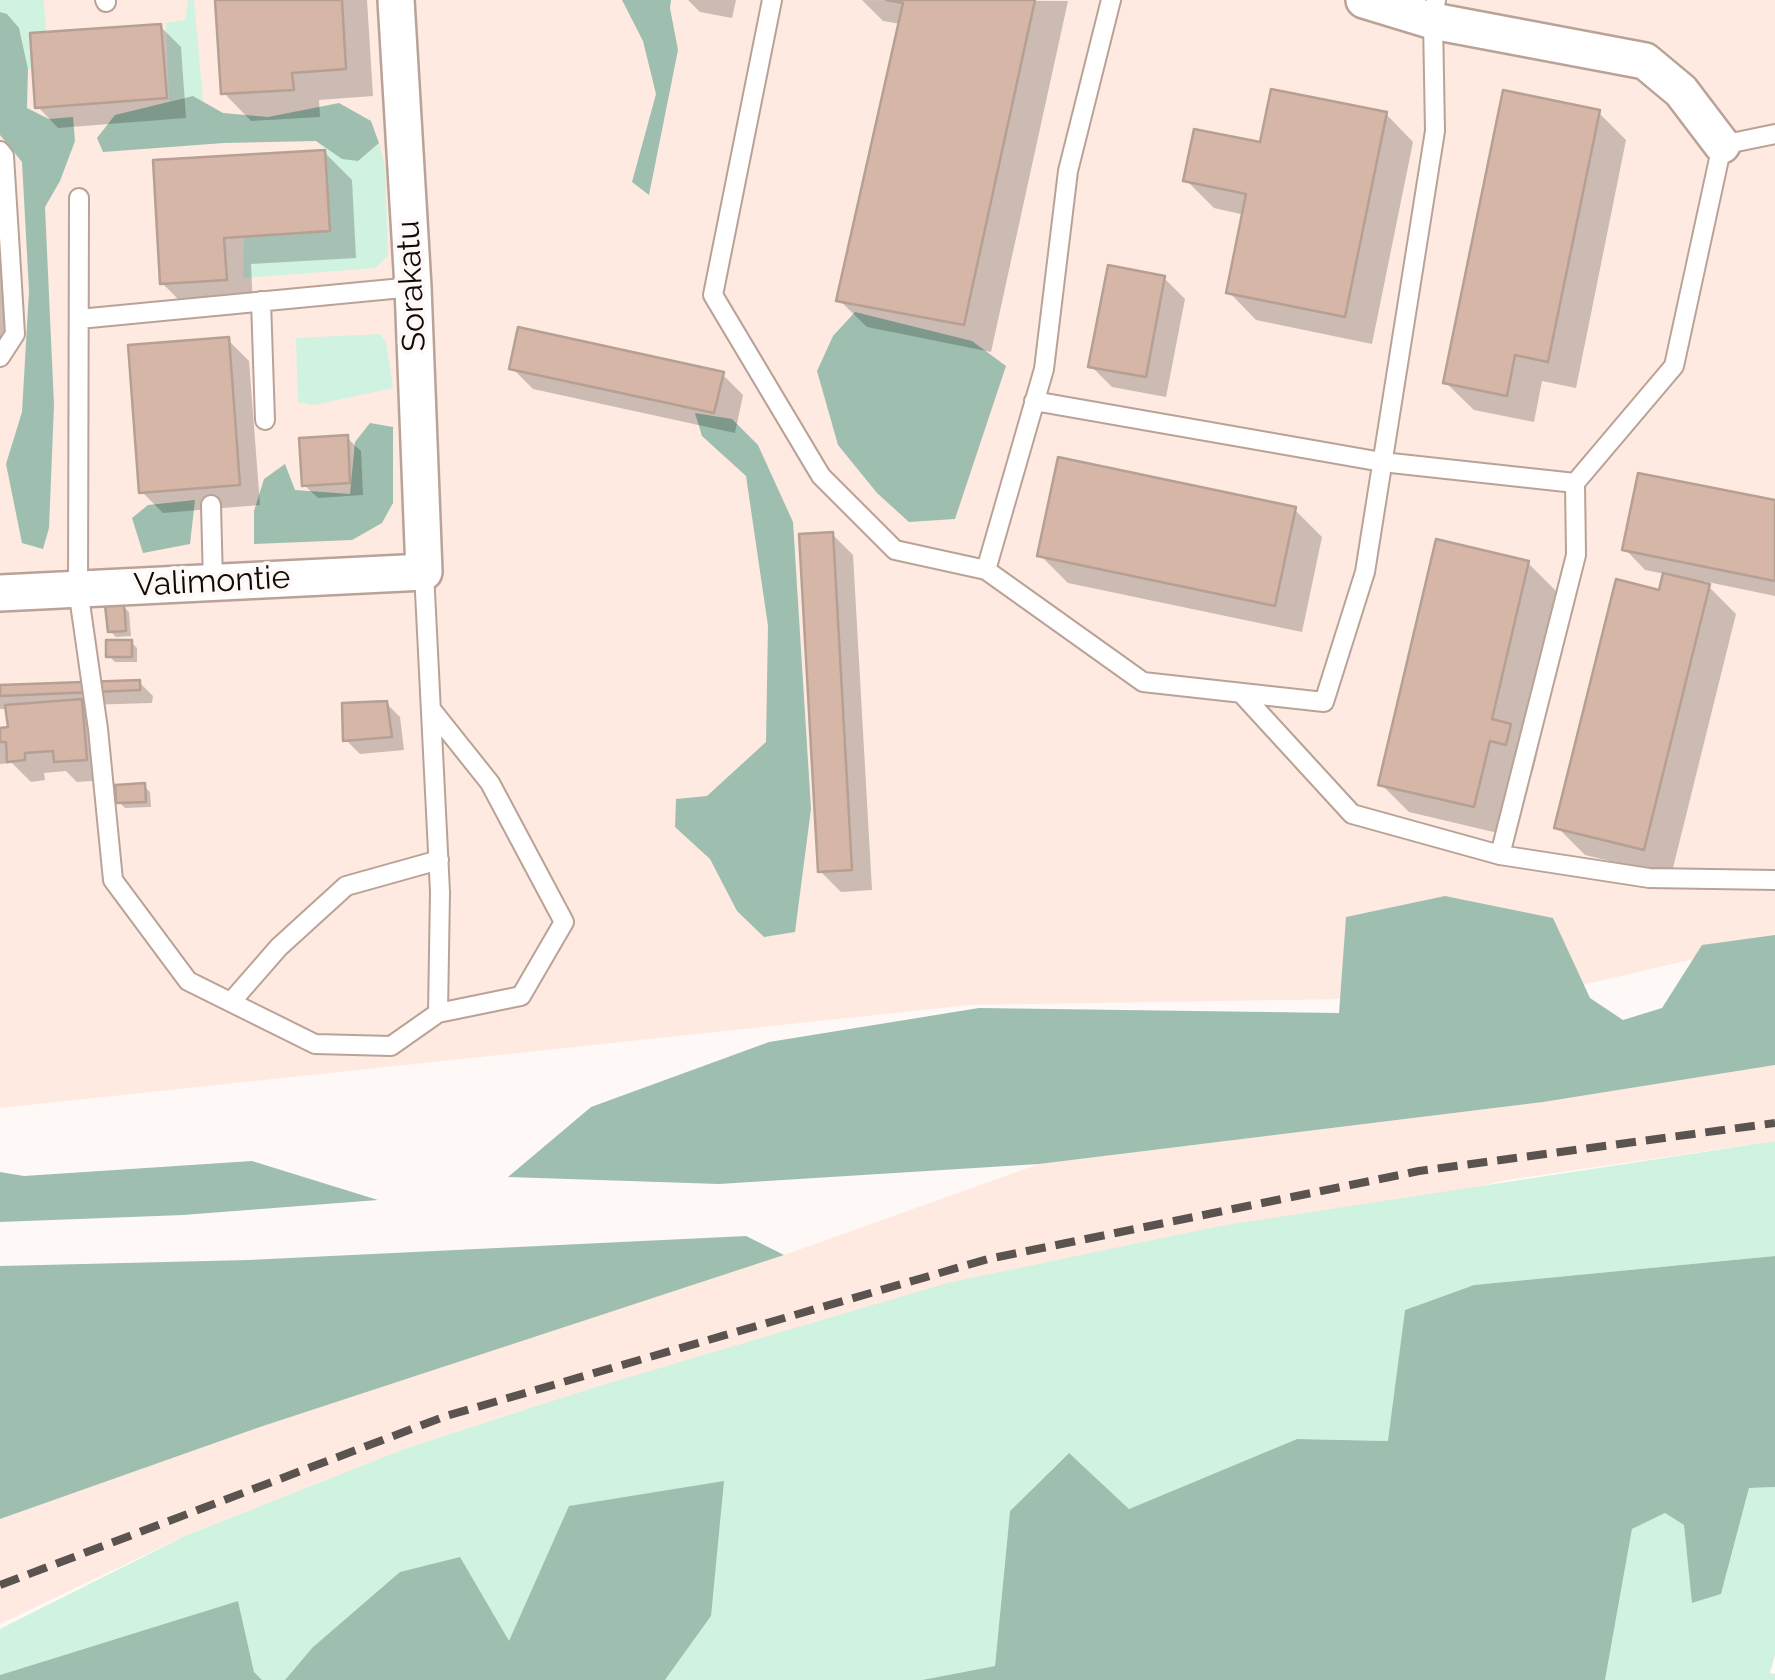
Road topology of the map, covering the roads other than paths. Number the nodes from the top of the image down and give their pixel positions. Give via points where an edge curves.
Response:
1 (396, 0) edge
2 (772, 0) edge
3 (1111, 0) edge
4 (1364, 0) edge
5 (1435, 10) edge
6 (1775, 134) edge
7 (1722, 145) junction
8 (0, 151) edge
9 (79, 198) dead end
10 (4, 207) edge
11 (412, 286) junction
12 (261, 302) junction
13 (79, 319) junction
14 (0, 357) edge
15 (1034, 401) junction
16 (265, 420) dead end
17 (1382, 462) junction
18 (1575, 483) junction
19 (211, 505) dead end
20 (986, 570) junction
21 (424, 572) junction
22 (213, 582) junction
23 (78, 589) junction
24 (0, 593) edge
25 (1241, 694) junction
26 (431, 709) junction
27 (1500, 855) junction
28 (439, 860) junction
29 (1775, 880) edge
30 (231, 1002) junction
31 (438, 1013) junction

1 - 11 street, Sorakatu
2 - 20 lane via 713,295 821,476 895,550
3 - 15 lane via 1068,172 1044,369
4 - 5 street
5 - 7 street via 1645,61 1681,91
5 - 17 lane via 1436,131
6 - 7 lane
7 - 18 lane via 1674,366
8 - 10 lane
9 - 13 lane
10 - 14 lane via 15,334
11 - 12 lane
11 - 21 street, Sorakatu
12 - 13 lane
12 - 16 lane
13 - 23 lane
15 - 17 lane
15 - 20 lane
17 - 18 lane
17 - 25 lane via 1365,572 1324,702
18 - 27 lane via 1576,555
19 - 22 lane
20 - 25 lane via 1143,682
21 - 22 street, Valimontie
21 - 26 lane
22 - 23 street, Valimontie
23 - 24 street, Valimontie
23 - 30 lane via 113,880 188,981
25 - 27 lane via 1352,814
26 - 28 lane
26 - 31 lane via 490,783 564,922 520,996
27 - 29 lane via 1650,878
28 - 30 lane via 346,886 278,947
28 - 31 lane
30 - 31 lane via 315,1044 390,1046

